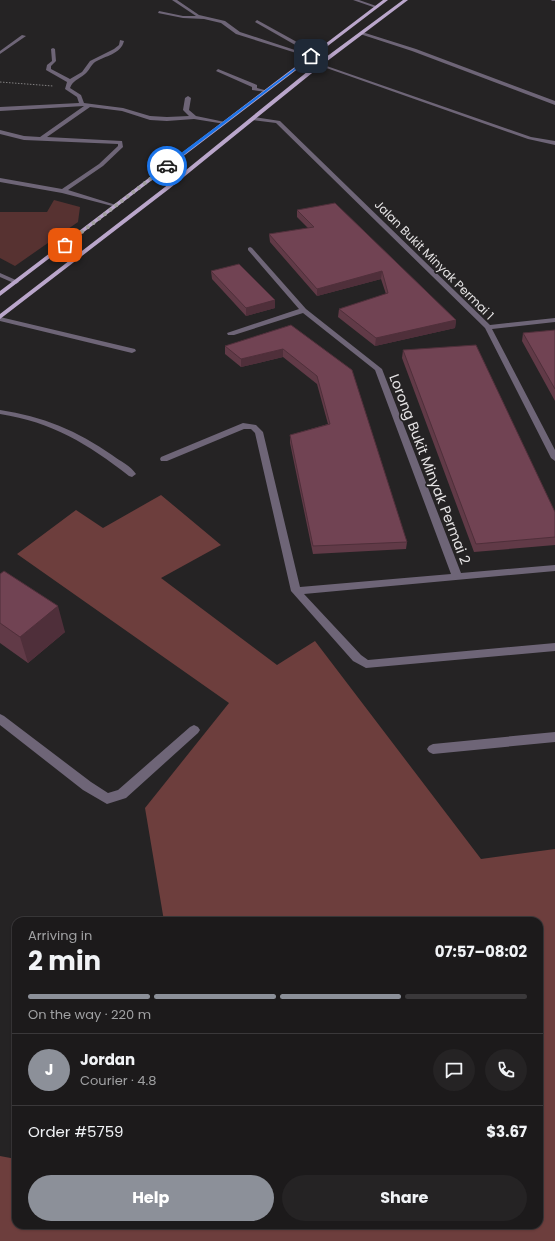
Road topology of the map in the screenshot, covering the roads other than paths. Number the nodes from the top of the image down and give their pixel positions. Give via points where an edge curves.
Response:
1 (174, 0) edge
2 (355, 0) edge
3 (378, 0) edge
4 (385, 0) edge
5 (406, 0) edge
6 (364, 1) edge
7 (377, 6) junction
8 (159, 12) dead end
9 (210, 19) junction
10 (256, 21) dead end
11 (362, 33) junction
12 (24, 36) dead end
13 (122, 41) dead end
14 (53, 49) dead end
15 (0, 53) edge
16 (313, 55) junction
17 (320, 64) junction
18 (218, 70) dead end
19 (70, 81) junction
20 (266, 91) junction
21 (188, 98) dead end
22 (555, 103) edge
23 (82, 104) junction
24 (89, 105) junction
25 (0, 109) edge
26 (194, 117) junction
27 (254, 119) junction
28 (223, 124) junction
29 (0, 132) edge
30 (42, 138) junction
31 (555, 143) edge
32 (0, 180) edge
33 (63, 191) junction
34 (114, 206) junction
35 (250, 249) dead end
36 (0, 275) edge
37 (16, 282) junction
38 (0, 294) edge
39 (304, 310) junction
40 (0, 318) edge
41 (555, 320) edge
42 (488, 327) junction
43 (231, 333) dead end
44 (132, 351) dead end
45 (0, 412) edge
46 (555, 458) edge
47 (164, 459) dead end
48 (132, 474) dead end
49 (555, 568) edge
50 (457, 576) junction
51 (296, 590) junction
52 (555, 647) edge
53 (0, 719) edge
54 (194, 730) dead end
55 (555, 736) edge
56 (433, 749) dead end

1 - 9 street via 198,16
2 - 6 street
3 - 4 street
4 - 7 main road
5 - 11 main road
6 - 7 street
7 - 16 main road
8 - 9 street
9 - 16 street via 223,22 238,33
10 - 16 street
11 - 17 main road
11 - 22 street
12 - 15 street
13 - 19 street via 116,50 92,62 84,73
14 - 19 street via 54,61 48,70
16 - 20 main road
17 - 27 main road
17 - 31 street via 530,138
18 - 20 street via 255,86 254,89
19 - 23 street via 67,89 79,96
20 - 28 main road
21 - 26 street via 186,110
23 - 24 street
23 - 25 street
24 - 26 street via 123,110 150,118
24 - 30 street
26 - 28 street
27 - 40 main road
27 - 42 street, Jalan Bukit Minyak Permai 1 via 278,122
28 - 34 main road
29 - 30 street via 24,138
30 - 33 street via 120,142 121,146 106,161
32 - 33 street
33 - 34 street
34 - 37 main road
35 - 39 street, Lorong Bukit Minyak Permai 2
36 - 37 street
37 - 38 main road
39 - 43 street
39 - 50 street, Lorong Bukit Minyak Permai 2 via 378,369
40 - 44 street
41 - 42 street
42 - 46 street, Jalan Bukit Minyak Permai 1
45 - 48 street via 47,422 99,449
47 - 51 street via 243,426 253,426 259,432
49 - 50 street
50 - 51 street
51 - 52 street via 357,658 366,664
53 - 54 street via 107,799 122,794
55 - 56 street

